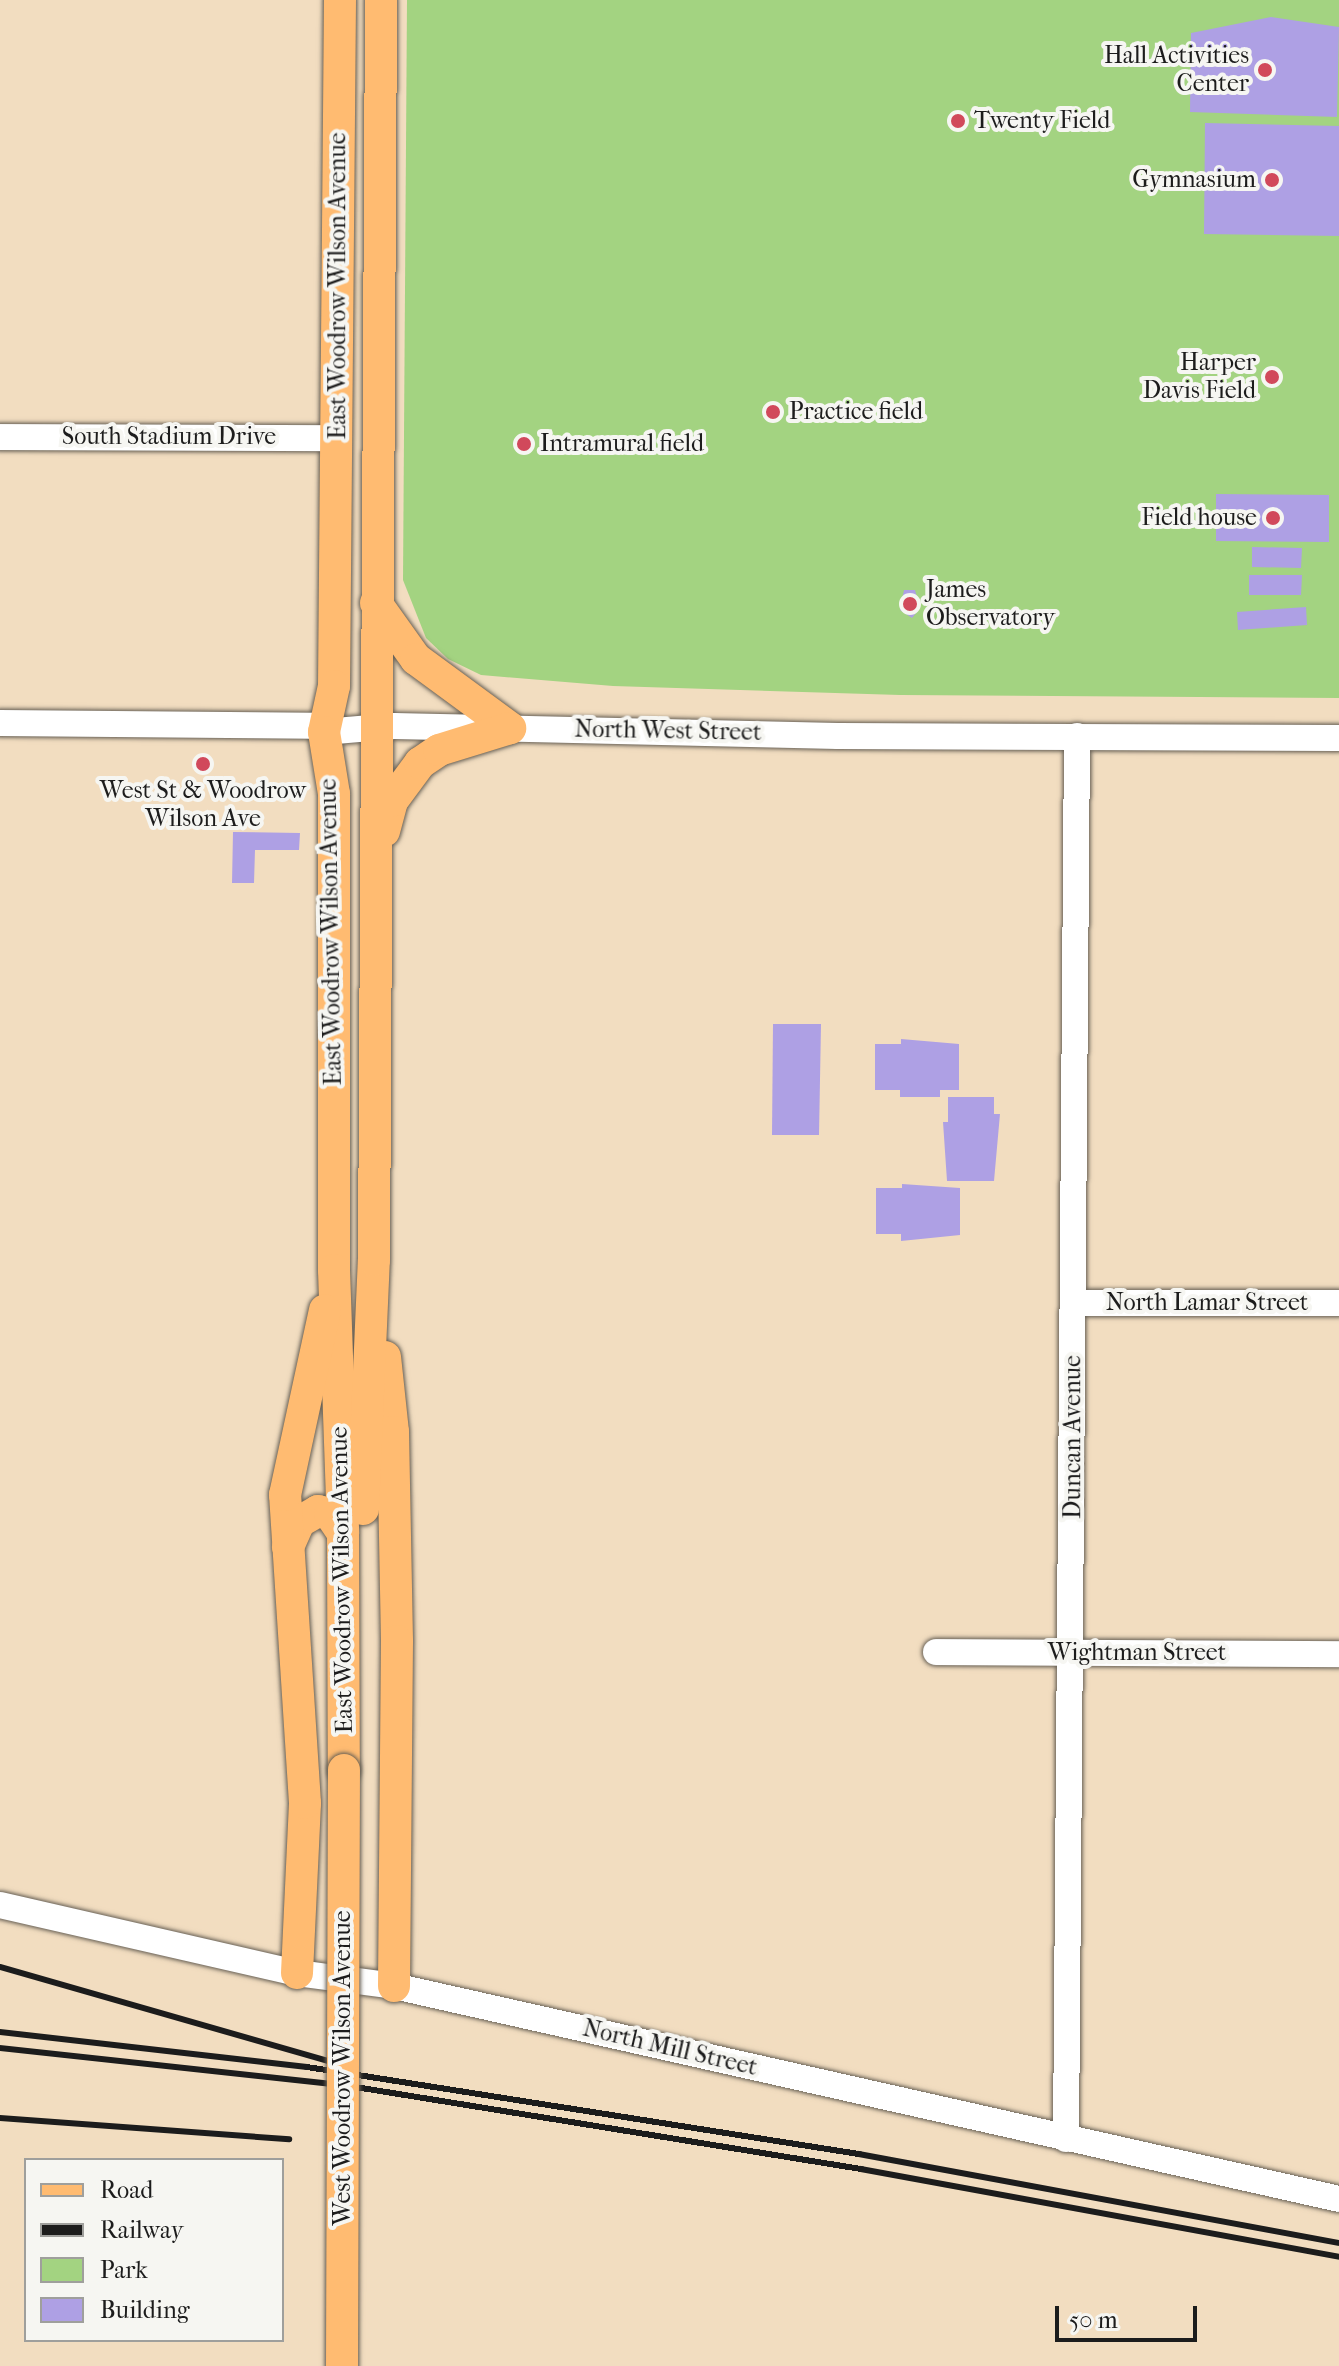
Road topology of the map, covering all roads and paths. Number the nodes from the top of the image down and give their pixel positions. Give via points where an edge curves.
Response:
1 (340, 0) edge
2 (381, 0) edge
3 (0, 437) edge
4 (338, 438) junction
5 (376, 603) junction
6 (0, 723) edge
7 (375, 726) junction
8 (510, 728) junction
9 (324, 732) junction
10 (1077, 736) junction
11 (1339, 738) edge
12 (375, 869) junction
13 (374, 1260) junction
14 (334, 1270) junction
15 (1074, 1303) junction
16 (1339, 1303) edge
17 (343, 1533) junction
18 (288, 1547) junction
19 (936, 1652) dead end
20 (1071, 1653) junction
21 (1339, 1654) edge
22 (353, 1770) junction
23 (0, 1905) edge
24 (297, 1973) junction
25 (394, 1986) junction
26 (1066, 2139) junction
27 (1339, 2199) edge
28 (342, 2366) edge
29 (361, 2366) edge

1 - 4 main road, East Woodrow Wilson Avenue
2 - 5 main road, East Woodrow Wilson Avenue
3 - 4 street, South Stadium Drive
4 - 9 main road, East Woodrow Wilson Avenue via 334,686
5 - 7 main road, East Woodrow Wilson Avenue
5 - 8 main road via 416,659
6 - 9 street, North West Street via 314,726
7 - 8 street, North West Street
7 - 9 street, North West Street
7 - 12 main road, East Woodrow Wilson Avenue
8 - 10 street, North West Street
8 - 12 main road via 439,750 420,763 392,801
9 - 14 main road, East Woodrow Wilson Avenue via 334,794
10 - 11 street, North West Street
10 - 15 street, Duncan Avenue
12 - 13 main road, East Woodrow Wilson Avenue
13 - 22 main road, East Woodrow Wilson Avenue
13 - 25 main road via 393,1432
14 - 17 main road, East Woodrow Wilson Avenue
14 - 18 main road via 291,1455 285,1495
15 - 16 street, North Lamar Street
15 - 20 street, Duncan Avenue
17 - 18 main road via 330,1514 318,1511 299,1522
17 - 22 main road, East Woodrow Wilson Avenue
18 - 24 main road via 305,1803
19 - 20 street, Wightman Street
20 - 21 street, Wightman Street
20 - 26 street, Duncan Avenue
22 - 28 main road, West Woodrow Wilson Avenue, bridge
22 - 29 main road, West Woodrow Wilson Avenue
23 - 24 street, North Mill Street
24 - 25 street, North Mill Street
25 - 26 street, North Mill Street
26 - 27 street, North Mill Street

